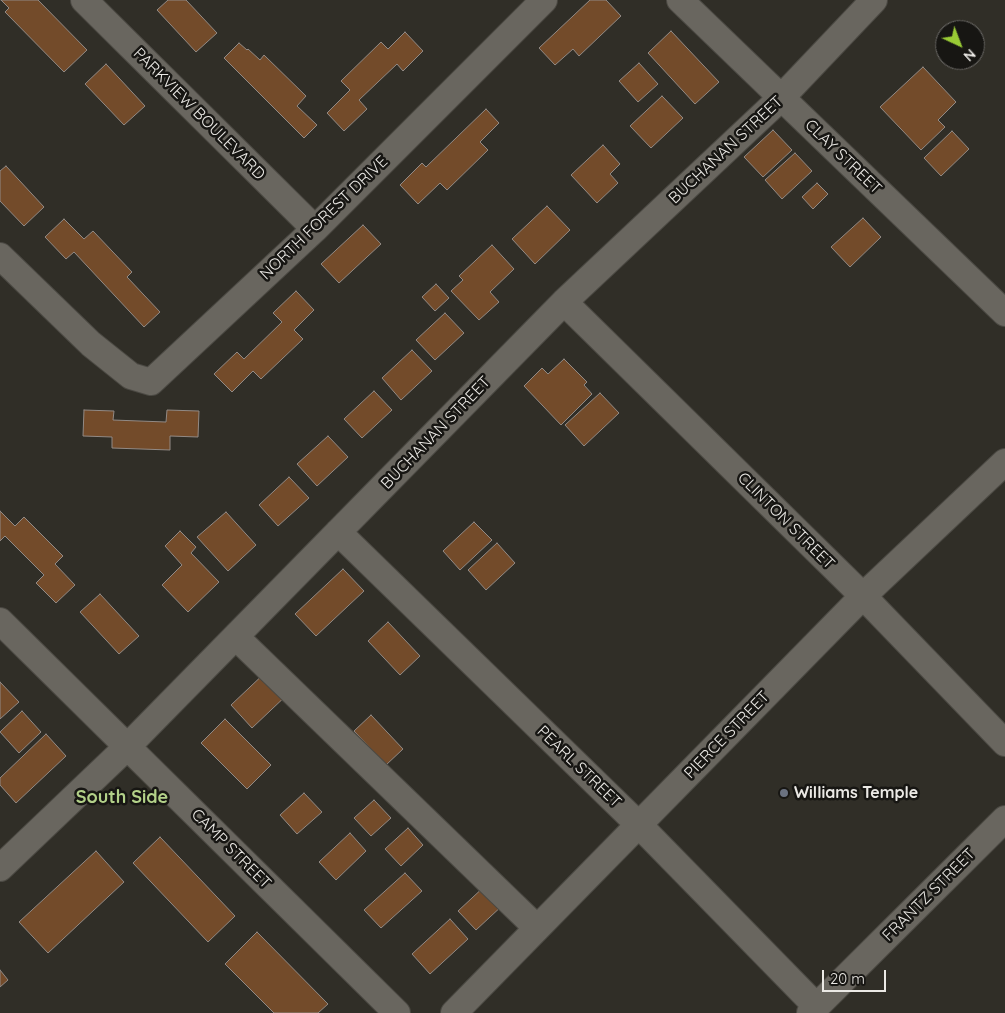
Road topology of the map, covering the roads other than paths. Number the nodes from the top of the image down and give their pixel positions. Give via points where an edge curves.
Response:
1 (84, 0) edge
2 (544, 0) edge
3 (680, 0) edge
4 (874, 0) edge
5 (781, 98) junction
6 (315, 229) junction
7 (0, 256) edge
8 (564, 302) junction
9 (1005, 313) edge
10 (1005, 462) edge
11 (338, 532) junction
12 (863, 596) junction
13 (0, 621) edge
14 (236, 637) junction
15 (1005, 743) edge
16 (128, 747) junction
17 (1005, 819) edge
18 (639, 825) junction
19 (0, 868) edge
20 (537, 928) junction
21 (813, 1009) edge
22 (397, 1013) edge
23 (454, 1013) edge

1 - 6 street, PARKVIEW BOULEVARD
2 - 6 street, NORTH FOREST DRIVE
3 - 5 street, CLAY STREET
4 - 5 street, BUCHANAN STREET
5 - 8 street, BUCHANAN STREET
5 - 9 street, CLAY STREET
6 - 7 street, NORTH FOREST DRIVE via 151,382 131,376 91,344
8 - 11 street, BUCHANAN STREET
8 - 12 street, CLINTON STREET
10 - 12 street, PIERCE STREET
11 - 14 street, BUCHANAN STREET
11 - 18 street, PEARL STREET
12 - 15 street, CLINTON STREET
12 - 18 street, PIERCE STREET
13 - 16 street, CAMP STREET
14 - 16 street, BUCHANAN STREET
14 - 20 street
16 - 19 street, BUCHANAN STREET
16 - 22 street, CAMP STREET
17 - 21 street, FRANTZ STREET
18 - 20 street, PIERCE STREET
18 - 21 street, PEARL STREET
20 - 23 street, PIERCE STREET

